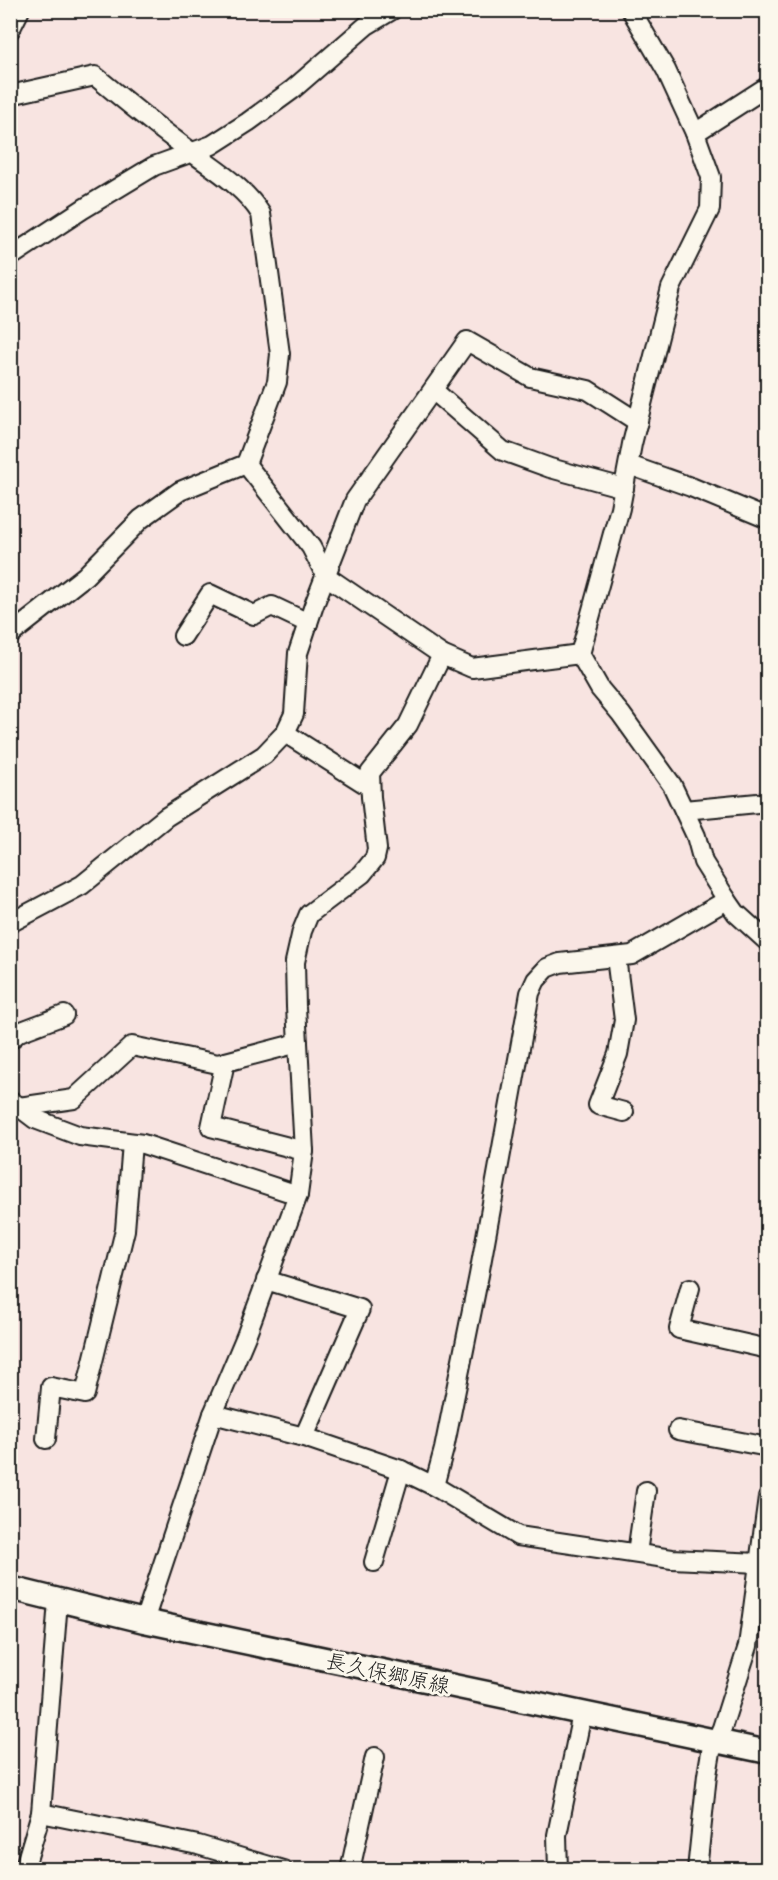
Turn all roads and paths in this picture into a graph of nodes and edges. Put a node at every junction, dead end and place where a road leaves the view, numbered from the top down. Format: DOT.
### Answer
graph roads {
  1 [pos="20,10"];
  2 [pos="392,10"];
  3 [pos="631,10"];
  4 [pos="10,30"];
  5 [pos="768,86"];
  6 [pos="10,95"];
  7 [pos="695,132"];
  8 [pos="192,153"];
  9 [pos="10,257"];
  10 [pos="433,390"];
  11 [pos="638,422"];
  12 [pos="246,464"];
  13 [pos="629,465"];
  14 [pos="624,488"];
  15 [pos="768,519"];
  16 [pos="326,576"];
  17 [pos="308,623"];
  18 [pos="10,634"];
  19 [pos="183,636"];
  20 [pos="580,654"];
  21 [pos="442,655"];
  22 [pos="285,733"];
  23 [pos="370,787"];
  24 [pos="768,802"];
  25 [pos="684,810"];
  26 [pos="727,900"];
  27 [pos="10,922"];
  28 [pos="768,942"];
  29 [pos="616,957"];
  30 [pos="64,1015"];
  31 [pos="10,1040"];
  32 [pos="298,1043"];
  33 [pos="225,1062"];
  34 [pos="15,1103"];
  35 [pos="624,1113"];
  36 [pos="132,1143"];
  37 [pos="304,1151"];
  38 [pos="298,1195"];
  39 [pos="266,1280"];
  40 [pos="690,1288"];
  41 [pos="768,1350"];
  42 [pos="213,1414"];
  43 [pos="678,1430"];
  44 [pos="304,1437"];
  45 [pos="46,1439"];
  46 [pos="768,1447"];
  47 [pos="400,1470"];
  48 [pos="434,1486"];
  49 [pos="646,1491"];
  50 [pos="768,1497"];
  51 [pos="765,1532"];
  52 [pos="636,1553"];
  53 [pos="374,1562"];
  54 [pos="759,1563"];
  55 [pos="10,1588"];
  56 [pos="58,1601"];
  57 [pos="144,1621"];
  58 [pos="582,1714"];
  59 [pos="715,1743"];
  60 [pos="768,1752"];
  61 [pos="375,1757"];
  62 [pos="41,1813"];
  63 [pos="24,1869"];
  64 [pos="283,1869"];
  65 [pos="350,1869"];
  66 [pos="558,1869"];
  67 [pos="697,1869"];
  1 -- 4 [label="street"];
  2 -- 8 [label="street"];
  3 -- 7 [label="street"];
  5 -- 7 [label="street"];
  6 -- 8 [label="street"];
  7 -- 11 [label="street"];
  8 -- 9 [label="street"];
  8 -- 12 [label="street"];
  10 -- 11 [label="street"];
  10 -- 14 [label="street"];
  10 -- 16 [label="street"];
  11 -- 13 [label="street"];
  12 -- 16 [label="street"];
  12 -- 18 [label="street"];
  13 -- 14 [label="street"];
  13 -- 15 [label="street"];
  14 -- 20 [label="street"];
  16 -- 17 [label="street"];
  16 -- 21 [label="street"];
  17 -- 19 [label="street"];
  17 -- 22 [label="street"];
  20 -- 21 [label="street"];
  20 -- 25 [label="street"];
  21 -- 23 [label="street"];
  22 -- 23 [label="street"];
  22 -- 27 [label="street"];
  23 -- 32 [label="street"];
  24 -- 25 [label="street"];
  25 -- 26 [label="street"];
  26 -- 28 [label="street"];
  26 -- 29 [label="street"];
  29 -- 35 [label="street"];
  29 -- 48 [label="street"];
  30 -- 31 [label="street"];
  32 -- 33 [label="street"];
  32 -- 37 [label="street"];
  33 -- 34 [label="street"];
  33 -- 37 [label="street"];
  34 -- 36 [label="street"];
  36 -- 38 [label="street"];
  36 -- 45 [label="street"];
  37 -- 38 [label="street"];
  38 -- 39 [label="street"];
  39 -- 42 [label="street"];
  39 -- 44 [label="street"];
  40 -- 41 [label="street"];
  42 -- 44 [label="street"];
  42 -- 57 [label="street"];
  43 -- 46 [label="street"];
  44 -- 47 [label="street"];
  47 -- 48 [label="street"];
  47 -- 53 [label="street"];
  48 -- 52 [label="street"];
  49 -- 52 [label="street"];
  50 -- 51 [label="street"];
  51 -- 54 [label="street"];
  52 -- 54 [label="street"];
  54 -- 59 [label="street"];
  55 -- 56 [label="main road, 長久保郷原線"];
  56 -- 57 [label="main road, 長久保郷原線"];
  56 -- 62 [label="street"];
  57 -- 58 [label="main road, 長久保郷原線"];
  58 -- 59 [label="main road, 長久保郷原線"];
  58 -- 66 [label="street"];
  59 -- 60 [label="main road, 長久保郷原線"];
  59 -- 67 [label="street"];
  61 -- 65 [label="street"];
  62 -- 63 [label="street"];
  62 -- 64 [label="street"];
}
